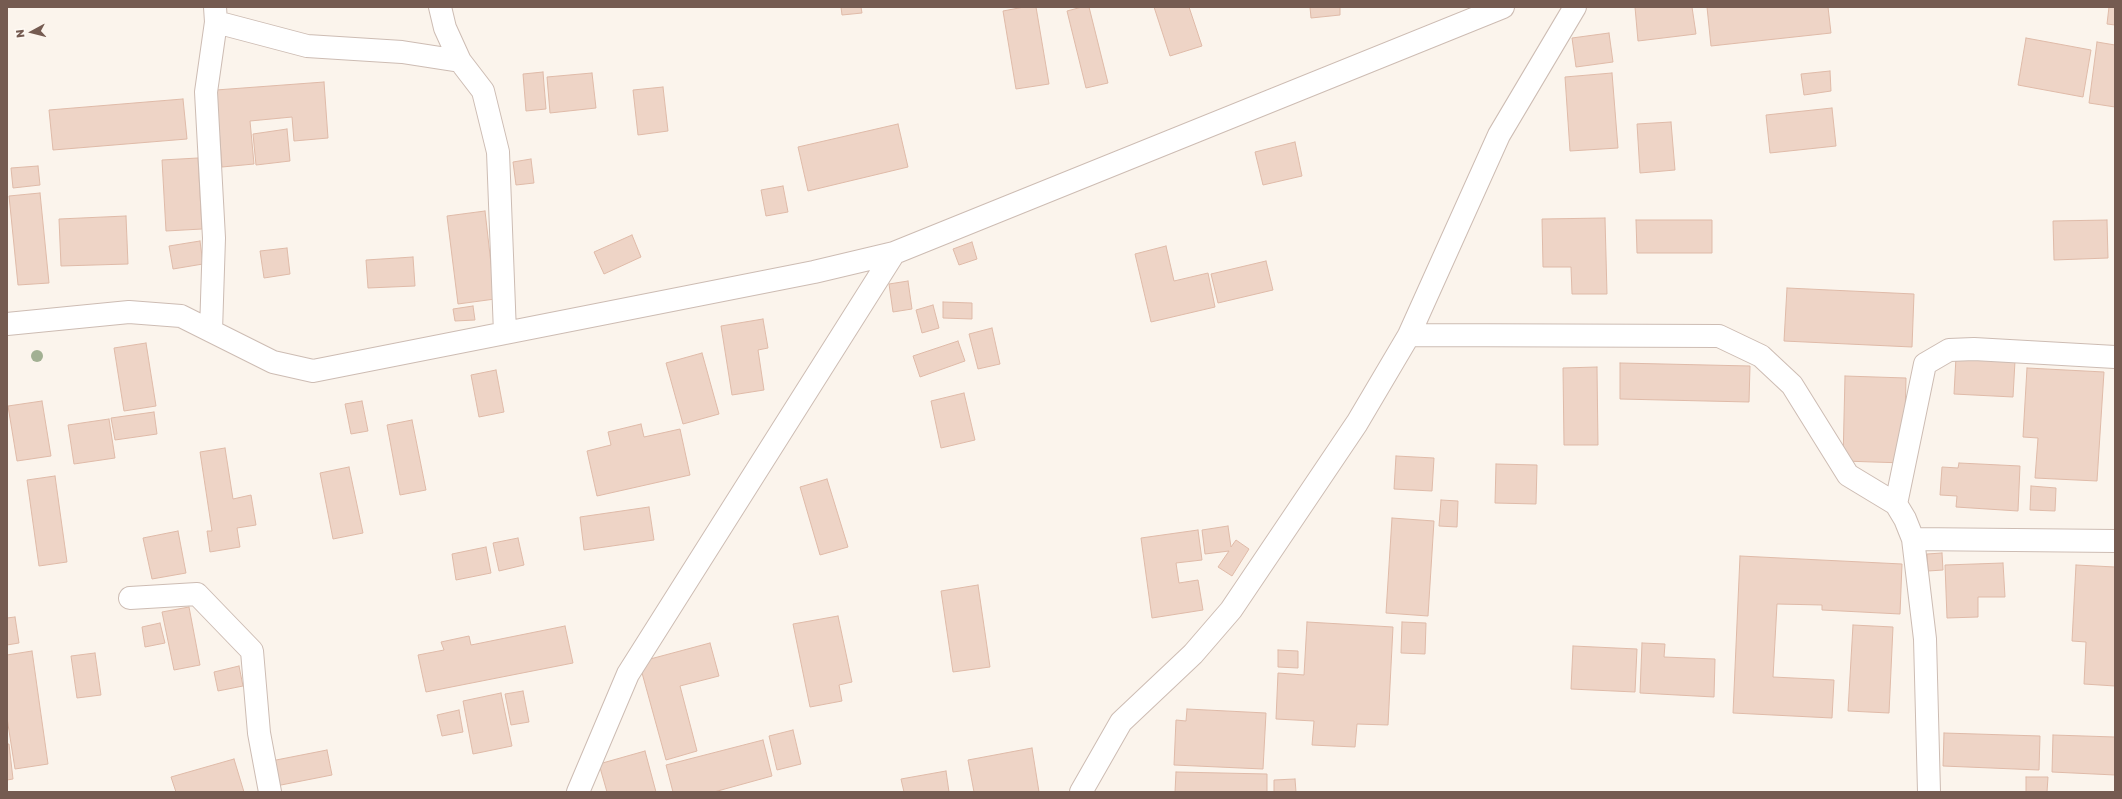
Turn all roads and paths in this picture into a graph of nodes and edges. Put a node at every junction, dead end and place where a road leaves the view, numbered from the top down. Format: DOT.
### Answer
graph roads {
  1 [pos="440,7"];
  2 [pos="1503,7"];
  3 [pos="1574,7"];
  4 [pos="215,14"];
  5 [pos="460,61"];
  6 [pos="894,253"];
  7 [pos="7,324"];
  8 [pos="211,331"];
  9 [pos="505,333"];
  10 [pos="1409,335"];
  11 [pos="2115,357"];
  12 [pos="1896,504"];
  13 [pos="1913,539"];
  14 [pos="2115,541"];
  15 [pos="130,598"];
  16 [pos="270,792"];
  17 [pos="578,792"];
  18 [pos="1081,792"];
  19 [pos="1928,792"];
  1 -- 5 [label="street"];
  2 -- 6 [label="street"];
  3 -- 10 [label="street"];
  4 -- 5 [label="street"];
  4 -- 8 [label="street"];
  5 -- 9 [label="street"];
  6 -- 9 [label="street"];
  6 -- 17 [label="street"];
  7 -- 8 [label="street"];
  8 -- 9 [label="street"];
  10 -- 12 [label="street"];
  10 -- 18 [label="street"];
  11 -- 12 [label="street"];
  12 -- 13 [label="street"];
  13 -- 14 [label="street"];
  13 -- 19 [label="street"];
  15 -- 16 [label="street"];
}
